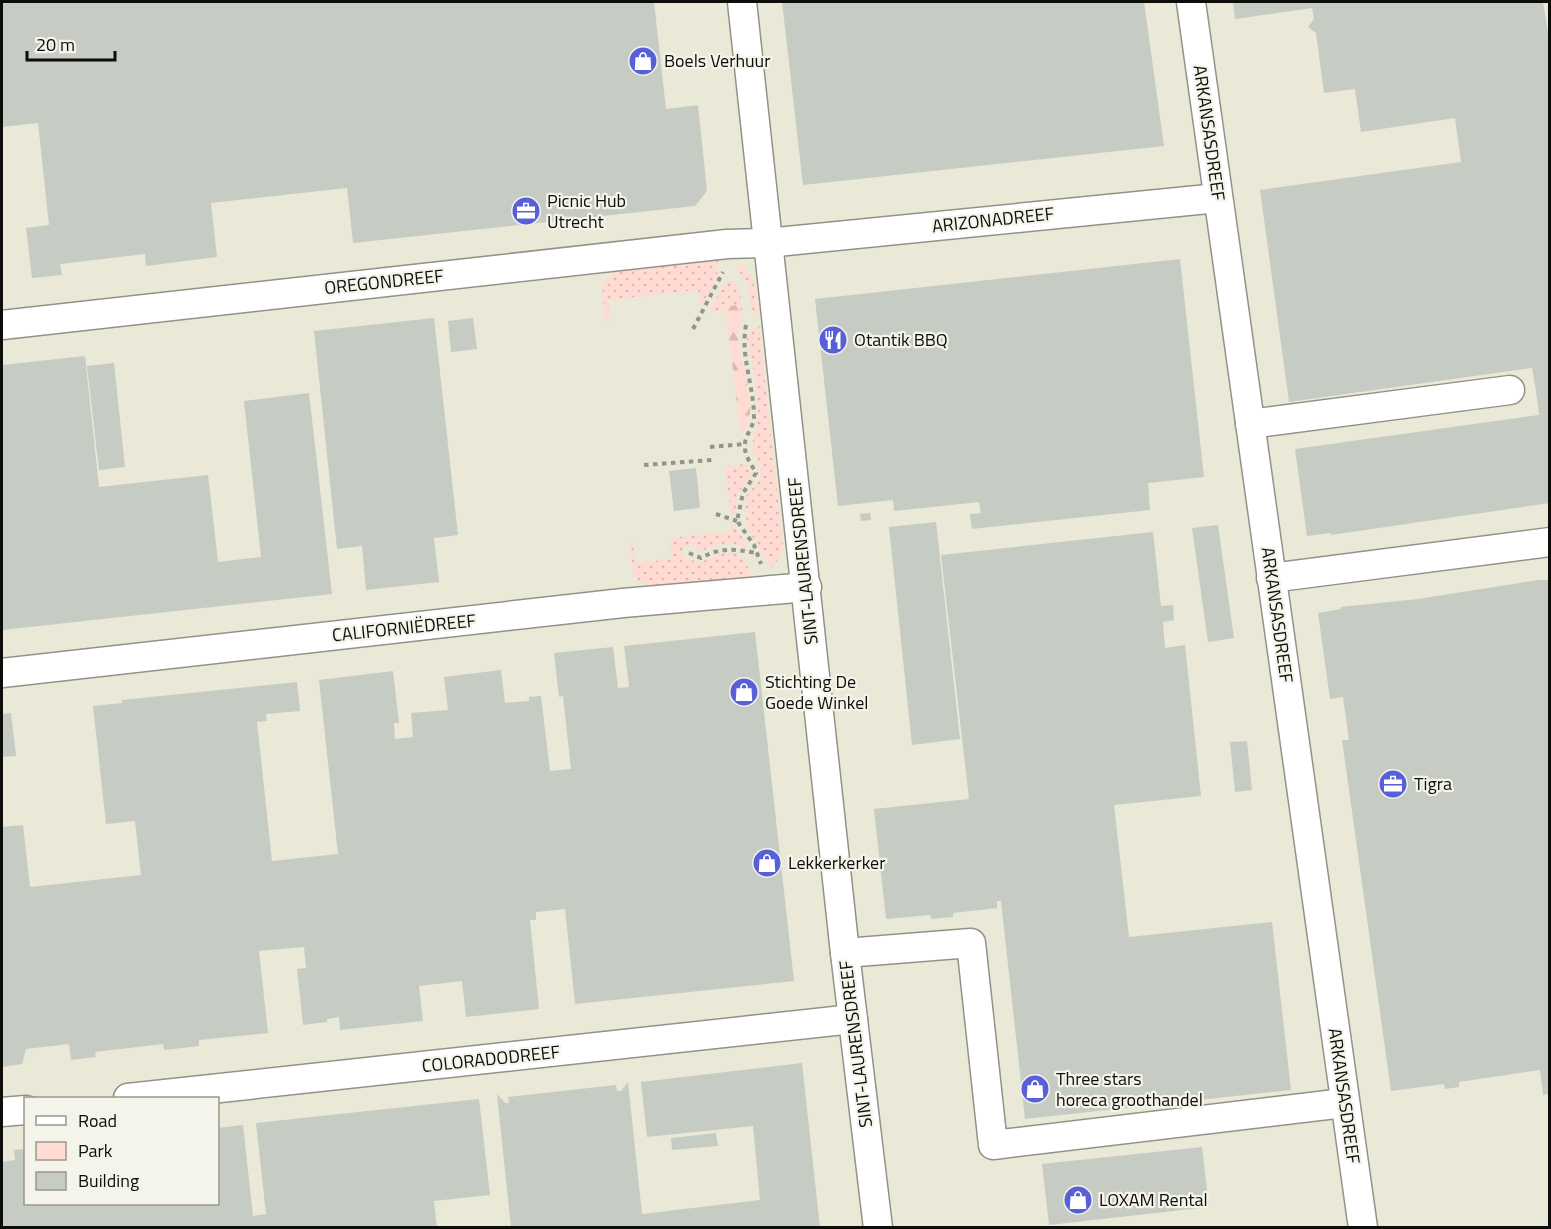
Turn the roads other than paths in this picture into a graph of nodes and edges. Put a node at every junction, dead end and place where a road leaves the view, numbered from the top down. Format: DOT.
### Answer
graph roads {
  1 [pos="742,2"];
  2 [pos="1191,2"];
  3 [pos="1218,198"];
  4 [pos="767,243"];
  5 [pos="2,325"];
  6 [pos="1510,390"];
  7 [pos="1250,424"];
  8 [pos="1550,542"];
  9 [pos="1272,578"];
  10 [pos="807,587"];
  11 [pos="2,673"];
  12 [pos="845,953"];
  13 [pos="854,1019"];
  14 [pos="137,1097"];
  15 [pos="1344,1103"];
  16 [pos="24,1110"];
  17 [pos="2,1112"];
  18 [pos="878,1227"];
  19 [pos="1363,1227"];
  1 -- 4 [label="street, SINT-LAURENSDREEF"];
  2 -- 3 [label="street, ARKANSASDREEF"];
  3 -- 4 [label="street, ARIZONADREEF"];
  3 -- 7 [label="street, ARKANSASDREEF"];
  4 -- 5 [label="street, OREGONDREEF"];
  4 -- 10 [label="street, SINT-LAURENSDREEF"];
  6 -- 7 [label="street"];
  7 -- 9 [label="street, ARKANSASDREEF"];
  8 -- 9 [label="street"];
  9 -- 15 [label="street, ARKANSASDREEF"];
  10 -- 11 [label="street, CALIFORNIËDREEF"];
  10 -- 12 [label="street, SINT-LAURENSDREEF"];
  12 -- 13 [label="street, SINT-LAURENSDREEF"];
  12 -- 15 [label="street"];
  13 -- 14 [label="street, COLORADODREEF"];
  13 -- 18 [label="street, SINT-LAURENSDREEF"];
  15 -- 19 [label="street, ARKANSASDREEF"];
  16 -- 17 [label="street"];
}
